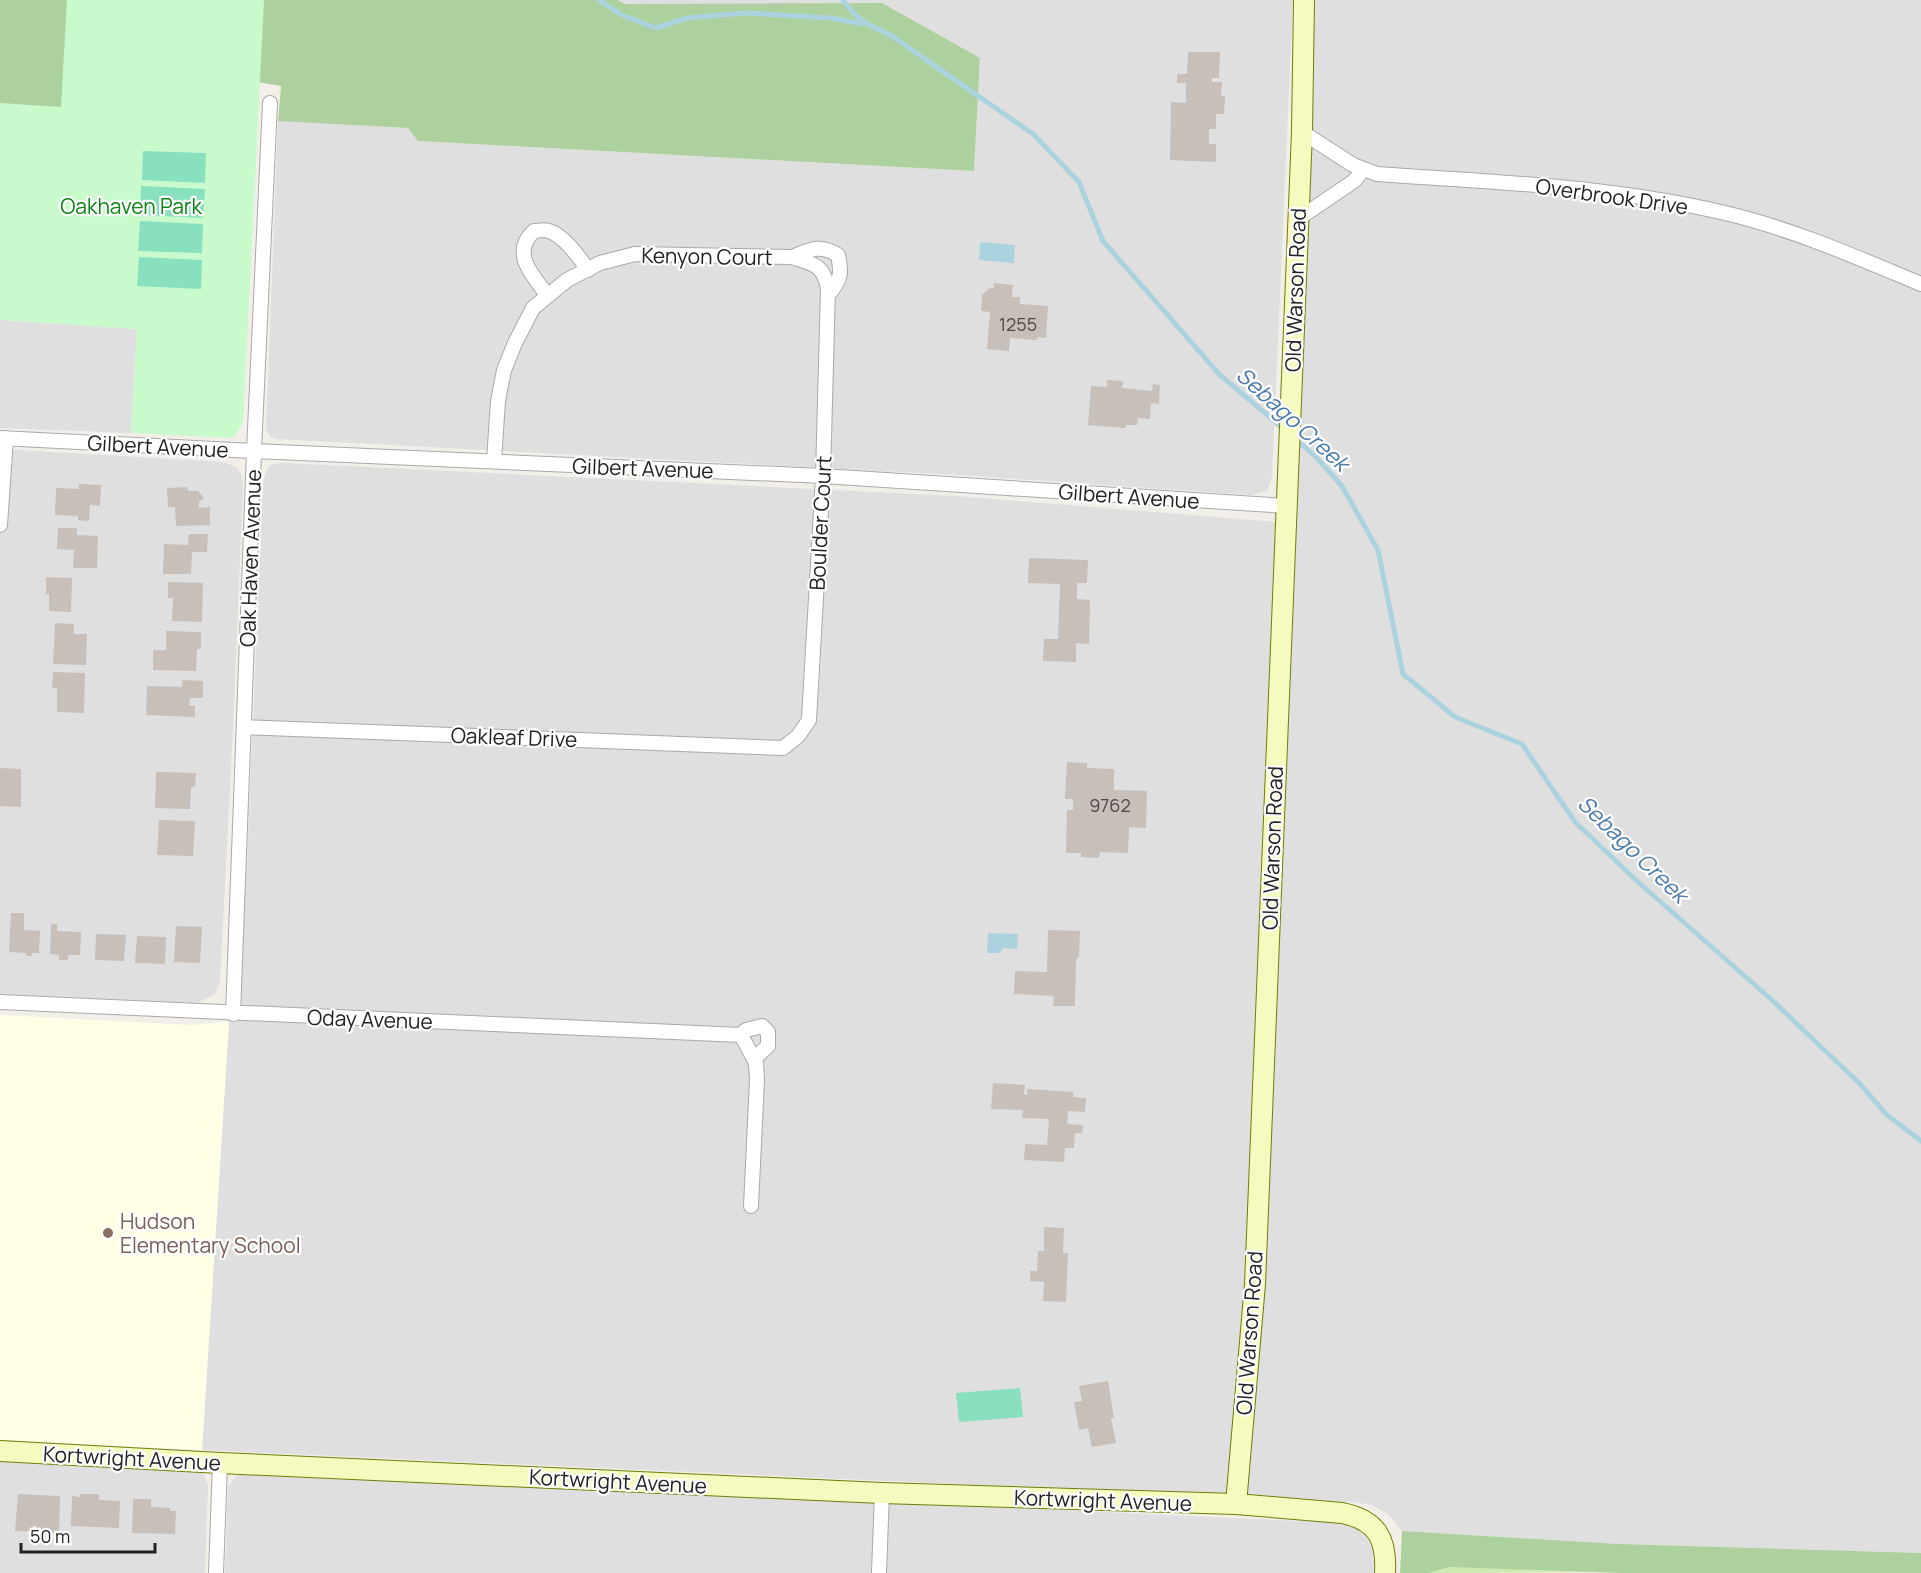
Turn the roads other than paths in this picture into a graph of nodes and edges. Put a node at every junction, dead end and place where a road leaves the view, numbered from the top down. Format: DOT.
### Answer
graph roads {
  1 [pos="1304,0"];
  2 [pos="270,103"];
  3 [pos="1302,132"];
  4 [pos="1364,169"];
  5 [pos="1298,219"];
  6 [pos="792,257"];
  7 [pos="588,270"];
  8 [pos="1921,284"];
  9 [pos="828,291"];
  10 [pos="548,296"];
  11 [pos="3,438"];
  12 [pos="254,451"];
  13 [pos="494,461"];
  14 [pos="823,476"];
  15 [pos="1286,506"];
  16 [pos="0,525"];
  17 [pos="244,727"];
  18 [pos="783,748"];
  19 [pos="0,1002"];
  20 [pos="233,1014"];
  21 [pos="741,1035"];
  22 [pos="754,1059"];
  23 [pos="751,1206"];
  24 [pos="0,1451"];
  25 [pos="220,1463"];
  26 [pos="882,1493"];
  27 [pos="1236,1503"];
  28 [pos="216,1573"];
  29 [pos="879,1573"];
  30 [pos="1385,1573"];
  1 -- 3 [label="street, Old Warson Road"];
  2 -- 12 [label="street, Oak Haven Avenue"];
  3 -- 4 [label="street, Overbrook Drive"];
  3 -- 5 [label="street, Old Warson Road"];
  4 -- 5 [label="street"];
  4 -- 8 [label="street, Overbrook Drive"];
  5 -- 15 [label="street, Old Warson Road"];
  6 -- 7 [label="street, Kenyon Court"];
  6 -- 9 [label="street, Kenyon Court"];
  6 -- 9 [label="street, Kenyon Court"];
  7 -- 10 [label="street, Kenyon Court"];
  7 -- 10 [label="street"];
  9 -- 14 [label="street, Boulder Court"];
  10 -- 13 [label="street, Kenyon Court"];
  11 -- 12 [label="street, Gilbert Avenue"];
  11 -- 16 [label="street"];
  12 -- 13 [label="street, Gilbert Avenue"];
  12 -- 17 [label="street, Oak Haven Avenue"];
  13 -- 14 [label="street, Gilbert Avenue"];
  14 -- 15 [label="street, Gilbert Avenue"];
  14 -- 18 [label="street, Boulder Court"];
  15 -- 27 [label="street, Old Warson Road"];
  17 -- 18 [label="street, Oakleaf Drive"];
  17 -- 20 [label="street, Oak Haven Avenue"];
  19 -- 20 [label="street, Oday Avenue"];
  20 -- 21 [label="street, Oday Avenue"];
  21 -- 22 [label="street"];
  21 -- 22 [label="street, Oday Avenue"];
  22 -- 23 [label="street"];
  24 -- 25 [label="street, Kortwright Avenue"];
  25 -- 26 [label="street, Kortwright Avenue"];
  25 -- 28 [label="street"];
  26 -- 27 [label="street, Kortwright Avenue"];
  26 -- 29 [label="street"];
  27 -- 30 [label="street"];
}
